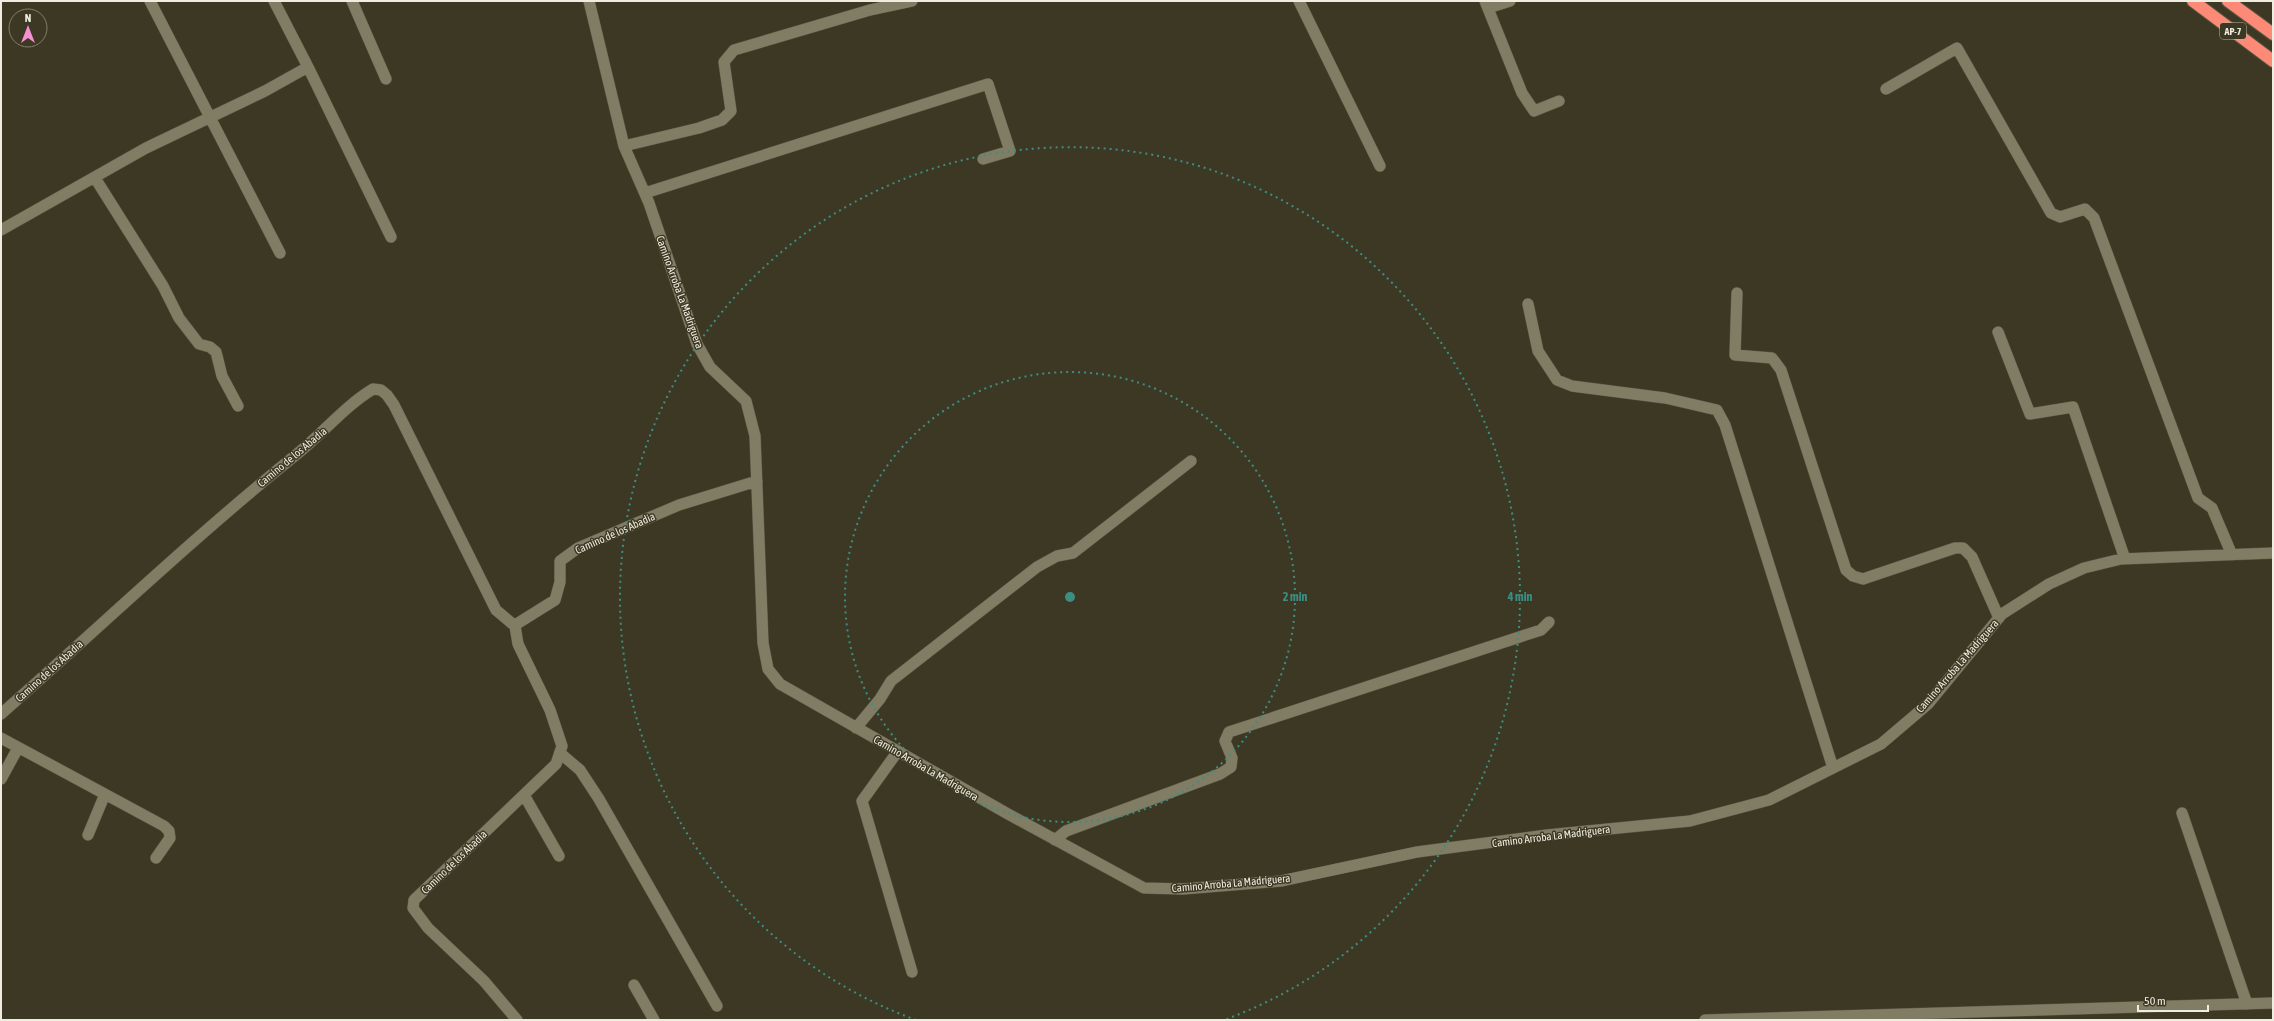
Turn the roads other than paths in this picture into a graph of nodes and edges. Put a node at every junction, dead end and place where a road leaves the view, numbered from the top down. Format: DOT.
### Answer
graph roads {
  1 [pos="150,1"];
  2 [pos="274,1"];
  3 [pos="352,1"];
  4 [pos="589,1"];
  5 [pos="912,1"];
  6 [pos="1299,1"];
  7 [pos="1510,1"];
  8 [pos="2193,1"];
  9 [pos="2228,1"];
  10 [pos="1486,5"];
  11 [pos="2273,34"];
  12 [pos="2273,61"];
  13 [pos="308,67"];
  14 [pos="386,79"];
  15 [pos="1886,89"];
  16 [pos="1559,101"];
  17 [pos="209,118"];
  18 [pos="624,146"];
  19 [pos="983,159"];
  20 [pos="1380,166"];
  21 [pos="95,178"];
  22 [pos="645,193"];
  23 [pos="1,230"];
  24 [pos="390,237"];
  25 [pos="280,253"];
  26 [pos="1737,293"];
  27 [pos="1528,304"];
  28 [pos="1998,332"];
  29 [pos="238,406"];
  30 [pos="1191,461"];
  31 [pos="757,481"];
  32 [pos="2273,553"];
  33 [pos="2232,555"];
  34 [pos="2125,559"];
  35 [pos="1999,618"];
  36 [pos="1549,622"];
  37 [pos="515,626"];
  38 [pos="1,714"];
  39 [pos="856,728"];
  40 [pos="1,738"];
  41 [pos="18,748"];
  42 [pos="898,751"];
  43 [pos="560,753"];
  44 [pos="1833,768"];
  45 [pos="1,779"];
  46 [pos="105,794"];
  47 [pos="524,795"];
  48 [pos="2182,813"];
  49 [pos="88,835"];
  50 [pos="1055,840"];
  51 [pos="559,856"];
  52 [pos="156,858"];
  53 [pos="912,972"];
  54 [pos="634,985"];
  55 [pos="2273,1003"];
  56 [pos="2247,1004"];
  57 [pos="717,1006"];
  58 [pos="517,1020"];
  59 [pos="654,1020"];
  60 [pos="1705,1020"];
  1 -- 17 [label="street"];
  2 -- 13 [label="street"];
  3 -- 14 [label="street"];
  4 -- 18 [label="street, Camino Arroba La Madriguera"];
  5 -- 18 [label="street"];
  6 -- 20 [label="street"];
  7 -- 10 [label="street"];
  8 -- 12 [label="highway, AP-7"];
  9 -- 11 [label="highway, AP-7"];
  10 -- 16 [label="street"];
  13 -- 17 [label="street"];
  13 -- 24 [label="street"];
  15 -- 33 [label="street"];
  17 -- 21 [label="street"];
  17 -- 25 [label="street"];
  18 -- 22 [label="street, Camino Arroba La Madriguera"];
  19 -- 22 [label="street"];
  21 -- 23 [label="street"];
  21 -- 29 [label="street"];
  22 -- 31 [label="street, Camino Arroba La Madriguera"];
  26 -- 35 [label="street"];
  27 -- 44 [label="street"];
  28 -- 34 [label="street"];
  30 -- 39 [label="street"];
  31 -- 37 [label="street, Camino de los Abadia"];
  31 -- 39 [label="street, Camino Arroba La Madriguera"];
  32 -- 33 [label="street, Camino Arroba La Madriguera"];
  33 -- 34 [label="street, Camino Arroba La Madriguera"];
  34 -- 35 [label="street, Camino Arroba La Madriguera"];
  35 -- 44 [label="street, Camino Arroba La Madriguera"];
  36 -- 50 [label="street"];
  37 -- 38 [label="street, Camino de los Abadia"];
  37 -- 43 [label="street"];
  39 -- 42 [label="street, Camino Arroba La Madriguera"];
  40 -- 41 [label="street"];
  41 -- 45 [label="street"];
  41 -- 46 [label="street"];
  42 -- 50 [label="street, Camino Arroba La Madriguera"];
  42 -- 53 [label="street"];
  43 -- 47 [label="street, Camino de los Abadia"];
  43 -- 57 [label="street"];
  44 -- 50 [label="street, Camino Arroba La Madriguera"];
  46 -- 49 [label="street"];
  46 -- 52 [label="street"];
  47 -- 51 [label="street"];
  47 -- 58 [label="street, Camino de los Abadia"];
  48 -- 56 [label="street"];
  54 -- 59 [label="street"];
  55 -- 56 [label="street"];
  56 -- 60 [label="street"];
}
